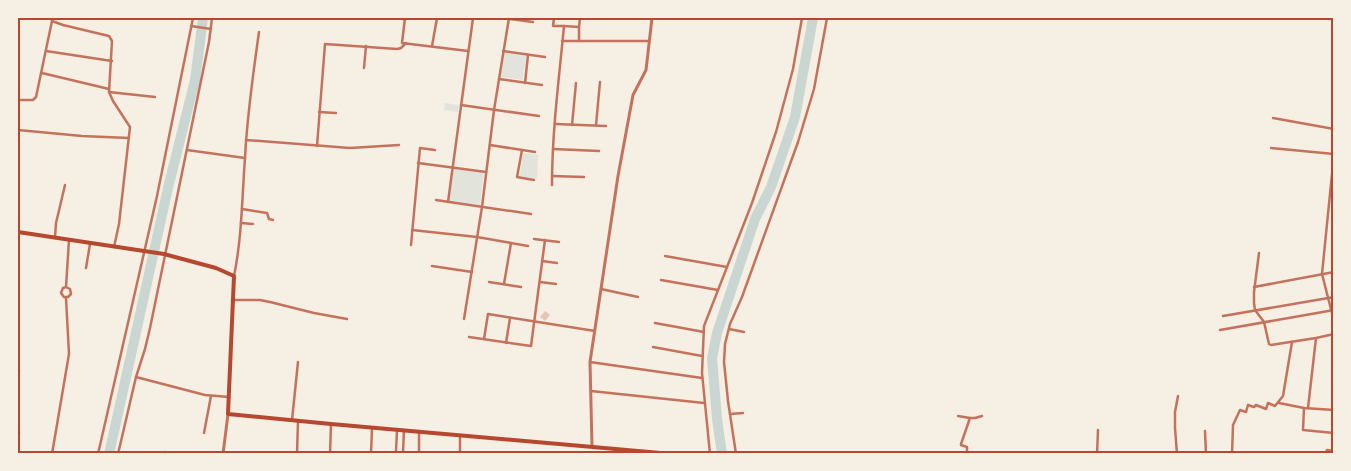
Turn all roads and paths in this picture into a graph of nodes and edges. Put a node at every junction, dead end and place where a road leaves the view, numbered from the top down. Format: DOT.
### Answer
graph roads {
  1 [pos="193,18"];
  2 [pos="212,18"];
  3 [pos="390,18"];
  4 [pos="404,18"];
  5 [pos="437,18"];
  6 [pos="473,18"];
  7 [pos="503,18"];
  8 [pos="509,18"];
  9 [pos="554,18"];
  10 [pos="580,18"];
  11 [pos="636,18"];
  12 [pos="652,18"];
  13 [pos="802,18"];
  14 [pos="827,18"];
  15 [pos="52,19"];
  16 [pos="533,22"];
  17 [pos="192,26"];
  18 [pos="564,26"];
  19 [pos="579,27"];
  20 [pos="211,29"];
  21 [pos="259,32"];
  22 [pos="562,41"];
  23 [pos="579,41"];
  24 [pos="649,41"];
  25 [pos="406,43"];
  26 [pos="366,46"];
  27 [pos="432,46"];
  28 [pos="46,51"];
  29 [pos="468,51"];
  30 [pos="503,51"];
  31 [pos="528,55"];
  32 [pos="545,58"];
  33 [pos="112,62"];
  34 [pos="364,68"];
  35 [pos="42,73"];
  36 [pos="499,79"];
  37 [pos="600,82"];
  38 [pos="525,83"];
  39 [pos="576,83"];
  40 [pos="542,85"];
  41 [pos="109,91"];
  42 [pos="154,97"];
  43 [pos="18,100"];
  44 [pos="460,105"];
  45 [pos="494,110"];
  46 [pos="319,112"];
  47 [pos="336,113"];
  48 [pos="539,116"];
  49 [pos="1273,118"];
  50 [pos="556,124"];
  51 [pos="572,125"];
  52 [pos="596,126"];
  53 [pos="606,126"];
  54 [pos="1334,129"];
  55 [pos="18,130"];
  56 [pos="129,138"];
  57 [pos="246,140"];
  58 [pos="399,145"];
  59 [pos="490,145"];
  60 [pos="317,146"];
  61 [pos="1271,148"];
  62 [pos="553,149"];
  63 [pos="187,150"];
  64 [pos="434,150"];
  65 [pos="522,150"];
  66 [pos="599,151"];
  67 [pos="535,152"];
  68 [pos="1333,154"];
  69 [pos="245,158"];
  70 [pos="418,163"];
  71 [pos="453,167"];
  72 [pos="486,172"];
  73 [pos="552,176"];
  74 [pos="584,177"];
  75 [pos="534,180"];
  76 [pos="65,185"];
  77 [pos="552,185"];
  78 [pos="1332,187"];
  79 [pos="436,200"];
  80 [pos="448,202"];
  81 [pos="482,207"];
  82 [pos="242,208"];
  83 [pos="531,214"];
  84 [pos="1327,218"];
  85 [pos="1334,219"];
  86 [pos="273,220"];
  87 [pos="240,223"];
  88 [pos="252,224"];
  89 [pos="412,230"];
  90 [pos="18,232"];
  91 [pos="477,237"];
  92 [pos="55,238"];
  93 [pos="534,239"];
  94 [pos="69,240"];
  95 [pos="545,240"];
  96 [pos="560,242"];
  97 [pos="510,243"];
  98 [pos="90,244"];
  99 [pos="411,245"];
  100 [pos="528,246"];
  101 [pos="114,247"];
  102 [pos="147,252"];
  103 [pos="1259,253"];
  104 [pos="162,254"];
  105 [pos="665,256"];
  106 [pos="542,260"];
  107 [pos="558,263"];
  108 [pos="432,266"];
  109 [pos="727,267"];
  110 [pos="86,268"];
  111 [pos="472,272"];
  112 [pos="1334,272"];
  113 [pos="1322,274"];
  114 [pos="234,276"];
  115 [pos="661,280"];
  116 [pos="489,282"];
  117 [pos="540,282"];
  118 [pos="504,284"];
  119 [pos="556,284"];
  120 [pos="522,286"];
  121 [pos="1254,287"];
  122 [pos="66,288"];
  123 [pos="601,289"];
  124 [pos="718,290"];
  125 [pos="638,297"];
  126 [pos="1334,297"];
  127 [pos="66,298"];
  128 [pos="1328,298"];
  129 [pos="232,300"];
  130 [pos="1255,310"];
  131 [pos="1332,310"];
  132 [pos="1223,316"];
  133 [pos="347,318"];
  134 [pos="510,318"];
  135 [pos="464,319"];
  136 [pos="1334,321"];
  137 [pos="535,322"];
  138 [pos="1264,322"];
  139 [pos="655,323"];
  140 [pos="729,328"];
  141 [pos="1220,330"];
  142 [pos="595,331"];
  143 [pos="704,332"];
  144 [pos="744,332"];
  145 [pos="1334,334"];
  146 [pos="469,337"];
  147 [pos="1316,338"];
  148 [pos="484,339"];
  149 [pos="1292,342"];
  150 [pos="506,343"];
  151 [pos="653,347"];
  152 [pos="702,356"];
  153 [pos="298,362"];
  154 [pos="590,362"];
  155 [pos="136,377"];
  156 [pos="702,378"];
  157 [pos="591,391"];
  158 [pos="211,395"];
  159 [pos="1178,396"];
  160 [pos="229,397"];
  161 [pos="704,403"];
  162 [pos="1279,403"];
  163 [pos="1304,408"];
  164 [pos="1308,408"];
  165 [pos="1333,409"];
  166 [pos="743,413"];
  167 [pos="228,414"];
  168 [pos="730,414"];
  169 [pos="958,416"];
  170 [pos="982,416"];
  171 [pos="970,418"];
  172 [pos="292,420"];
  173 [pos="298,421"];
  174 [pos="331,424"];
  175 [pos="372,428"];
  176 [pos="397,430"];
  177 [pos="404,430"];
  178 [pos="1098,430"];
  179 [pos="1205,431"];
  180 [pos="19,432"];
  181 [pos="419,432"];
  182 [pos="1334,433"];
  183 [pos="204,434"];
  184 [pos="460,435"];
  185 [pos="18,438"];
  186 [pos="18,443"];
  187 [pos="591,446"];
  188 [pos="396,451"];
  189 [pos="1334,452"];
  190 [pos="404,453"];
  191 [pos="52,454"];
  192 [pos="98,454"];
  193 [pos="118,454"];
  194 [pos="223,454"];
  195 [pos="297,454"];
  196 [pos="330,454"];
  197 [pos="371,454"];
  198 [pos="419,454"];
  199 [pos="460,454"];
  200 [pos="672,454"];
  201 [pos="710,454"];
  202 [pos="736,454"];
  203 [pos="967,454"];
  204 [pos="1097,454"];
  205 [pos="1177,454"];
  206 [pos="1206,454"];
  207 [pos="1232,454"];
  208 [pos="1326,454"];
  1 -- 17 [label="street"];
  2 -- 20 [label="street"];
  3 -- 4 [label="street"];
  4 -- 25 [label="street"];
  5 -- 27 [label="street"];
  6 -- 29 [label="street"];
  7 -- 8 [label="street"];
  8 -- 16 [label="street"];
  8 -- 30 [label="street"];
  9 -- 18 [label="street"];
  10 -- 19 [label="street"];
  11 -- 12 [label="street"];
  12 -- 24 [label="street"];
  13 -- 109 [label="street"];
  14 -- 140 [label="street"];
  15 -- 33 [label="street"];
  15 -- 43 [label="street"];
  17 -- 20 [label="street"];
  17 -- 102 [label="street"];
  18 -- 19 [label="street"];
  18 -- 22 [label="street"];
  19 -- 23 [label="street"];
  20 -- 63 [label="street"];
  21 -- 57 [label="street"];
  22 -- 23 [label="street"];
  22 -- 50 [label="street"];
  23 -- 24 [label="street"];
  24 -- 123 [label="street"];
  25 -- 26 [label="street"];
  25 -- 27 [label="street"];
  26 -- 34 [label="street"];
  26 -- 46 [label="street"];
  27 -- 29 [label="street"];
  28 -- 33 [label="street"];
  29 -- 44 [label="street"];
  30 -- 31 [label="street"];
  30 -- 36 [label="street"];
  31 -- 32 [label="street"];
  31 -- 38 [label="street"];
  33 -- 41 [label="street"];
  35 -- 41 [label="street"];
  36 -- 38 [label="street"];
  36 -- 45 [label="street"];
  37 -- 52 [label="street"];
  38 -- 40 [label="street"];
  39 -- 51 [label="street"];
  41 -- 42 [label="street"];
  41 -- 56 [label="street"];
  44 -- 45 [label="street"];
  44 -- 71 [label="street"];
  45 -- 48 [label="street"];
  45 -- 59 [label="street"];
  46 -- 47 [label="street"];
  46 -- 60 [label="street"];
  49 -- 54 [label="street"];
  50 -- 51 [label="street"];
  50 -- 62 [label="street"];
  51 -- 52 [label="street"];
  52 -- 53 [label="street"];
  55 -- 56 [label="street"];
  56 -- 101 [label="street"];
  57 -- 60 [label="street"];
  57 -- 69 [label="street"];
  58 -- 60 [label="street"];
  59 -- 65 [label="street"];
  59 -- 72 [label="street"];
  61 -- 68 [label="street"];
  62 -- 66 [label="street"];
  62 -- 73 [label="street"];
  63 -- 69 [label="street"];
  63 -- 104 [label="street"];
  64 -- 70 [label="street"];
  65 -- 67 [label="street"];
  65 -- 75 [label="street"];
  68 -- 78 [label="street"];
  69 -- 82 [label="street"];
  70 -- 71 [label="street"];
  70 -- 89 [label="street"];
  71 -- 72 [label="street"];
  71 -- 80 [label="street"];
  72 -- 81 [label="street"];
  73 -- 74 [label="street"];
  73 -- 77 [label="street"];
  76 -- 92 [label="street"];
  78 -- 84 [label="street"];
  79 -- 80 [label="street"];
  80 -- 81 [label="street"];
  81 -- 83 [label="street"];
  81 -- 91 [label="street"];
  82 -- 86 [label="street"];
  82 -- 87 [label="street"];
  84 -- 85 [label="street"];
  84 -- 113 [label="street"];
  87 -- 88 [label="street"];
  87 -- 114 [label="street"];
  89 -- 91 [label="street"];
  89 -- 99 [label="street"];
  90 -- 92 [label="main road"];
  91 -- 97 [label="street"];
  91 -- 111 [label="street"];
  92 -- 94 [label="main road"];
  93 -- 95 [label="street"];
  94 -- 98 [label="main road"];
  94 -- 122 [label="street"];
  95 -- 96 [label="street"];
  95 -- 106 [label="street"];
  97 -- 100 [label="street"];
  97 -- 118 [label="street"];
  98 -- 101 [label="main road"];
  98 -- 110 [label="street"];
  101 -- 102 [label="main road"];
  102 -- 104 [label="main road"];
  102 -- 192 [label="street"];
  103 -- 121 [label="street"];
  104 -- 114 [label="main road"];
  104 -- 155 [label="street"];
  105 -- 109 [label="street"];
  106 -- 107 [label="street"];
  106 -- 117 [label="street"];
  108 -- 111 [label="street"];
  109 -- 124 [label="street"];
  111 -- 135 [label="street"];
  112 -- 113 [label="street"];
  113 -- 121 [label="street"];
  113 -- 128 [label="street"];
  114 -- 129 [label="main road"];
  115 -- 124 [label="street"];
  116 -- 118 [label="street"];
  117 -- 119 [label="street"];
  117 -- 137 [label="street"];
  118 -- 120 [label="street"];
  121 -- 130 [label="street"];
  122 -- 127 [label="street"];
  122 -- 127 [label="street"];
  123 -- 125 [label="street"];
  123 -- 142 [label="street"];
  124 -- 143 [label="street"];
  126 -- 128 [label="street"];
  127 -- 191 [label="street"];
  128 -- 130 [label="street"];
  128 -- 131 [label="street"];
  129 -- 133 [label="street"];
  129 -- 160 [label="main road"];
  130 -- 132 [label="street"];
  130 -- 138 [label="street"];
  131 -- 136 [label="street"];
  131 -- 138 [label="street"];
  134 -- 137 [label="street"];
  134 -- 148 [label="street"];
  134 -- 150 [label="street"];
  137 -- 142 [label="street"];
  137 -- 150 [label="street"];
  138 -- 141 [label="street"];
  138 -- 149 [label="street"];
  139 -- 143 [label="street"];
  140 -- 144 [label="street"];
  140 -- 168 [label="street"];
  142 -- 154 [label="street"];
  143 -- 152 [label="street"];
  145 -- 147 [label="street"];
  146 -- 148 [label="street"];
  147 -- 149 [label="street"];
  147 -- 164 [label="street"];
  148 -- 150 [label="street"];
  149 -- 162 [label="street"];
  151 -- 152 [label="street"];
  152 -- 156 [label="street"];
  153 -- 172 [label="street"];
  154 -- 156 [label="street"];
  154 -- 157 [label="street"];
  155 -- 158 [label="street"];
  155 -- 193 [label="street"];
  156 -- 161 [label="street"];
  157 -- 161 [label="street"];
  157 -- 187 [label="street"];
  158 -- 160 [label="street"];
  158 -- 183 [label="street"];
  159 -- 205 [label="street"];
  160 -- 167 [label="main road"];
  161 -- 201 [label="street"];
  162 -- 163 [label="street"];
  162 -- 207 [label="street"];
  163 -- 164 [label="street"];
  163 -- 182 [label="street"];
  164 -- 165 [label="street"];
  166 -- 168 [label="street"];
  167 -- 172 [label="main road"];
  167 -- 194 [label="street"];
  168 -- 202 [label="street"];
  169 -- 171 [label="street"];
  170 -- 171 [label="street"];
  171 -- 203 [label="street"];
  172 -- 173 [label="main road"];
  173 -- 174 [label="main road"];
  173 -- 195 [label="street"];
  174 -- 175 [label="main road"];
  174 -- 196 [label="street"];
  175 -- 176 [label="main road"];
  175 -- 197 [label="street"];
  176 -- 177 [label="main road"];
  176 -- 188 [label="street"];
  177 -- 181 [label="main road"];
  177 -- 190 [label="street"];
  178 -- 204 [label="street"];
  179 -- 206 [label="street"];
  180 -- 185 [label="street"];
  181 -- 184 [label="main road"];
  181 -- 198 [label="street"];
  184 -- 187 [label="main road"];
  184 -- 199 [label="street"];
  185 -- 186 [label="street"];
  187 -- 200 [label="main road"];
  189 -- 208 [label="street"];
}
